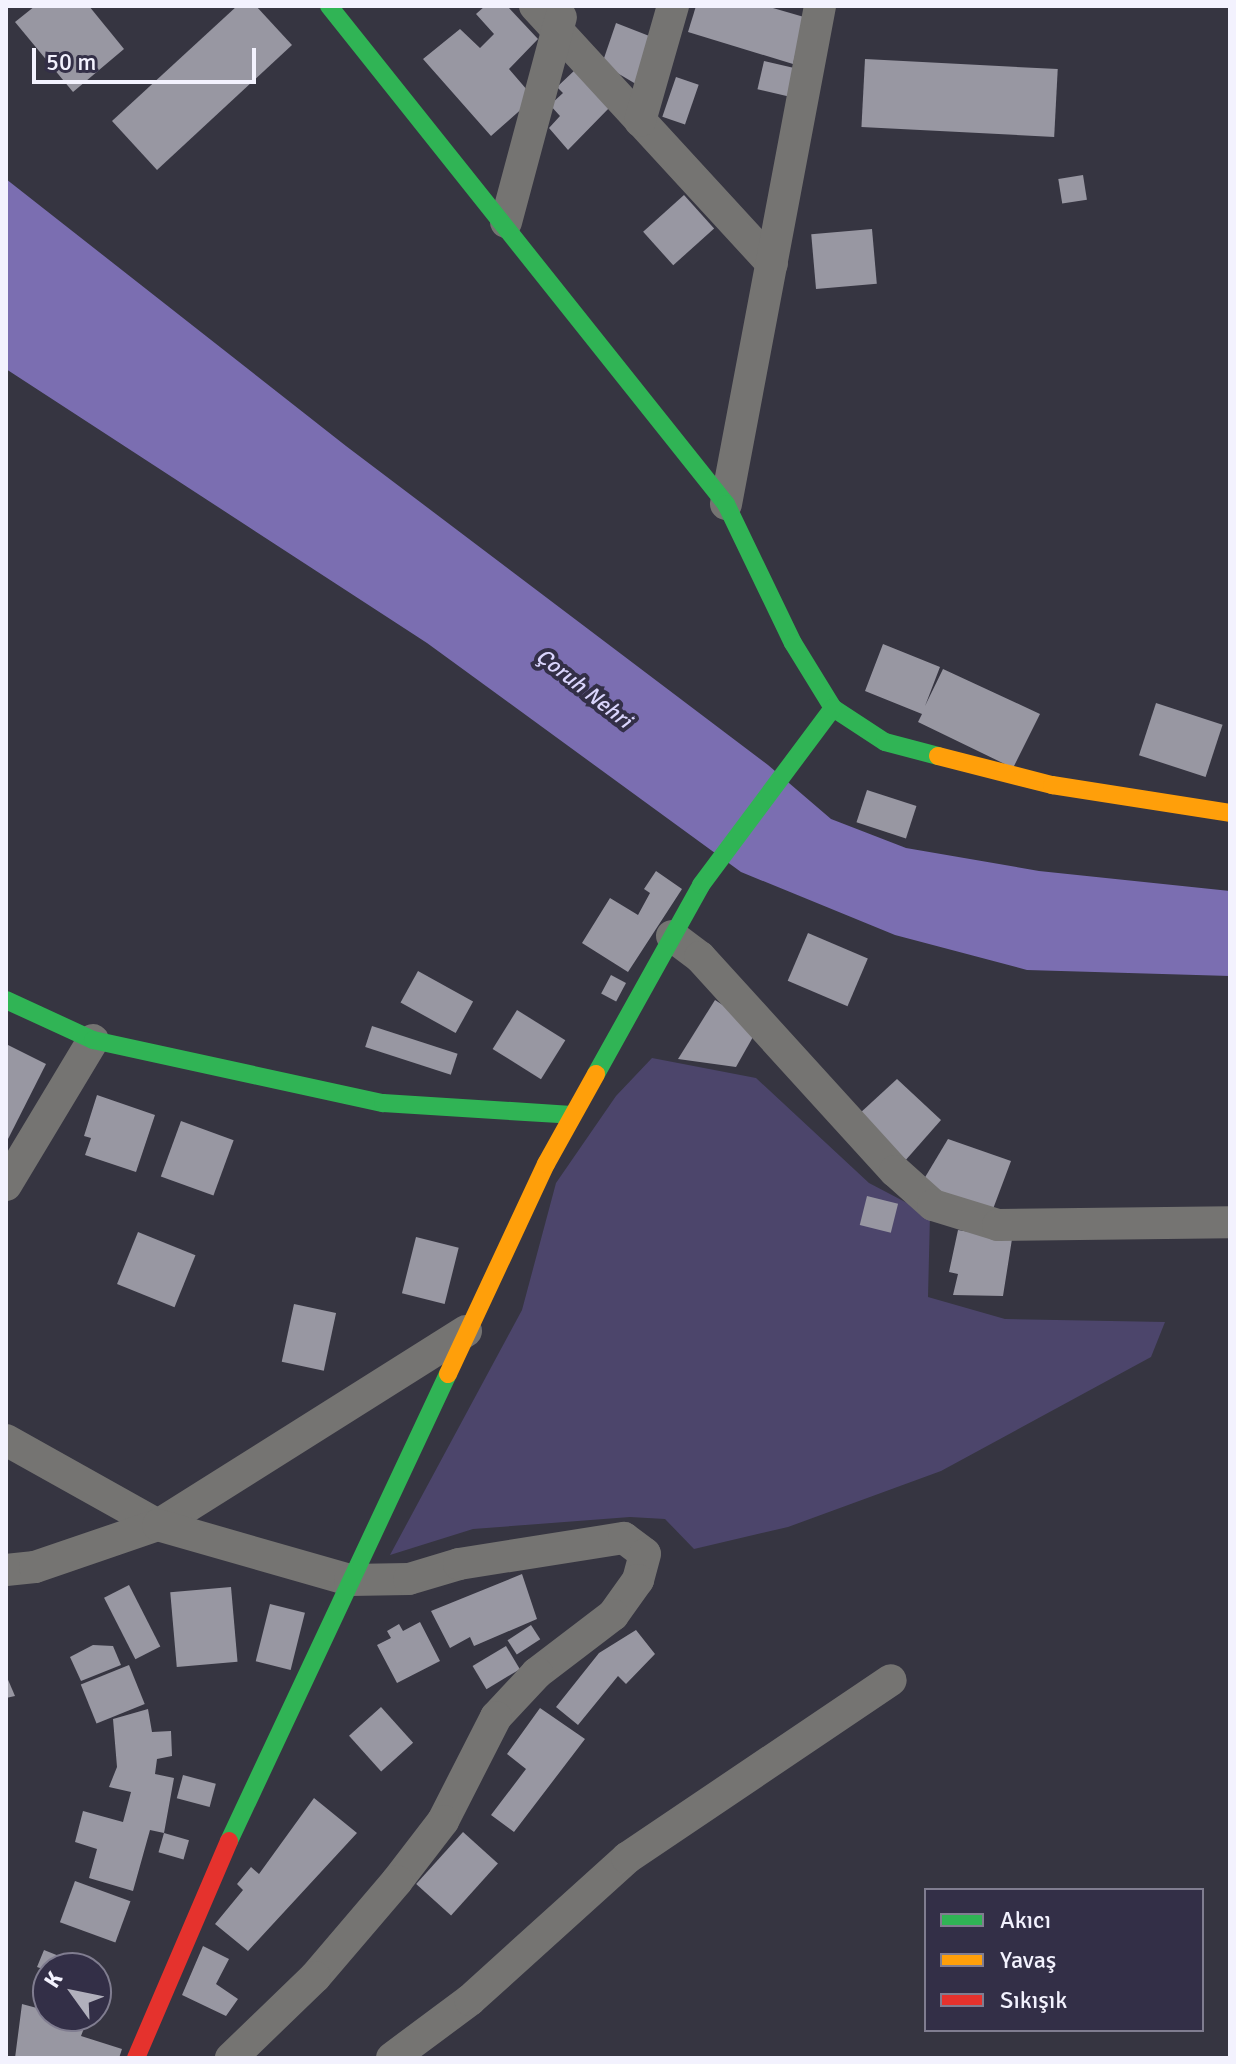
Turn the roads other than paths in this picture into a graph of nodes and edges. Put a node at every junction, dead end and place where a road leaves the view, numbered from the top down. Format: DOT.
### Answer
graph roads {
  1 [pos="329,6"];
  2 [pos="535,6"];
  3 [pos="673,6"];
  4 [pos="815,8"];
  5 [pos="561,19"];
  6 [pos="640,121"];
  7 [pos="506,222"];
  8 [pos="772,264"];
  9 [pos="726,504"];
  10 [pos="833,708"];
  11 [pos="1230,813"];
  12 [pos="672,936"];
  13 [pos="6,1000"];
  14 [pos="93,1040"];
  15 [pos="572,1115"];
  16 [pos="6,1185"];
  17 [pos="1230,1222"];
  18 [pos="466,1331"];
  19 [pos="6,1440"];
  20 [pos="158,1525"];
  21 [pos="6,1570"];
  22 [pos="350,1580"];
  23 [pos="891,1680"];
  24 [pos="136,2058"];
  25 [pos="231,2058"];
  26 [pos="392,2058"];
  1 -- 7 [label="main road"];
  2 -- 5 [label="street"];
  3 -- 6 [label="street"];
  4 -- 8 [label="street"];
  5 -- 6 [label="street"];
  5 -- 7 [label="street"];
  6 -- 8 [label="street"];
  7 -- 9 [label="main road"];
  8 -- 9 [label="street"];
  9 -- 10 [label="main road"];
  10 -- 11 [label="main road"];
  10 -- 12 [label="main road"];
  12 -- 15 [label="main road"];
  12 -- 17 [label="street"];
  13 -- 14 [label="main road"];
  14 -- 15 [label="main road"];
  14 -- 16 [label="street"];
  15 -- 18 [label="main road"];
  18 -- 20 [label="street"];
  18 -- 22 [label="main road"];
  19 -- 20 [label="street"];
  20 -- 21 [label="street"];
  20 -- 22 [label="street"];
  22 -- 24 [label="main road"];
  22 -- 25 [label="street"];
  23 -- 26 [label="street"];
}
